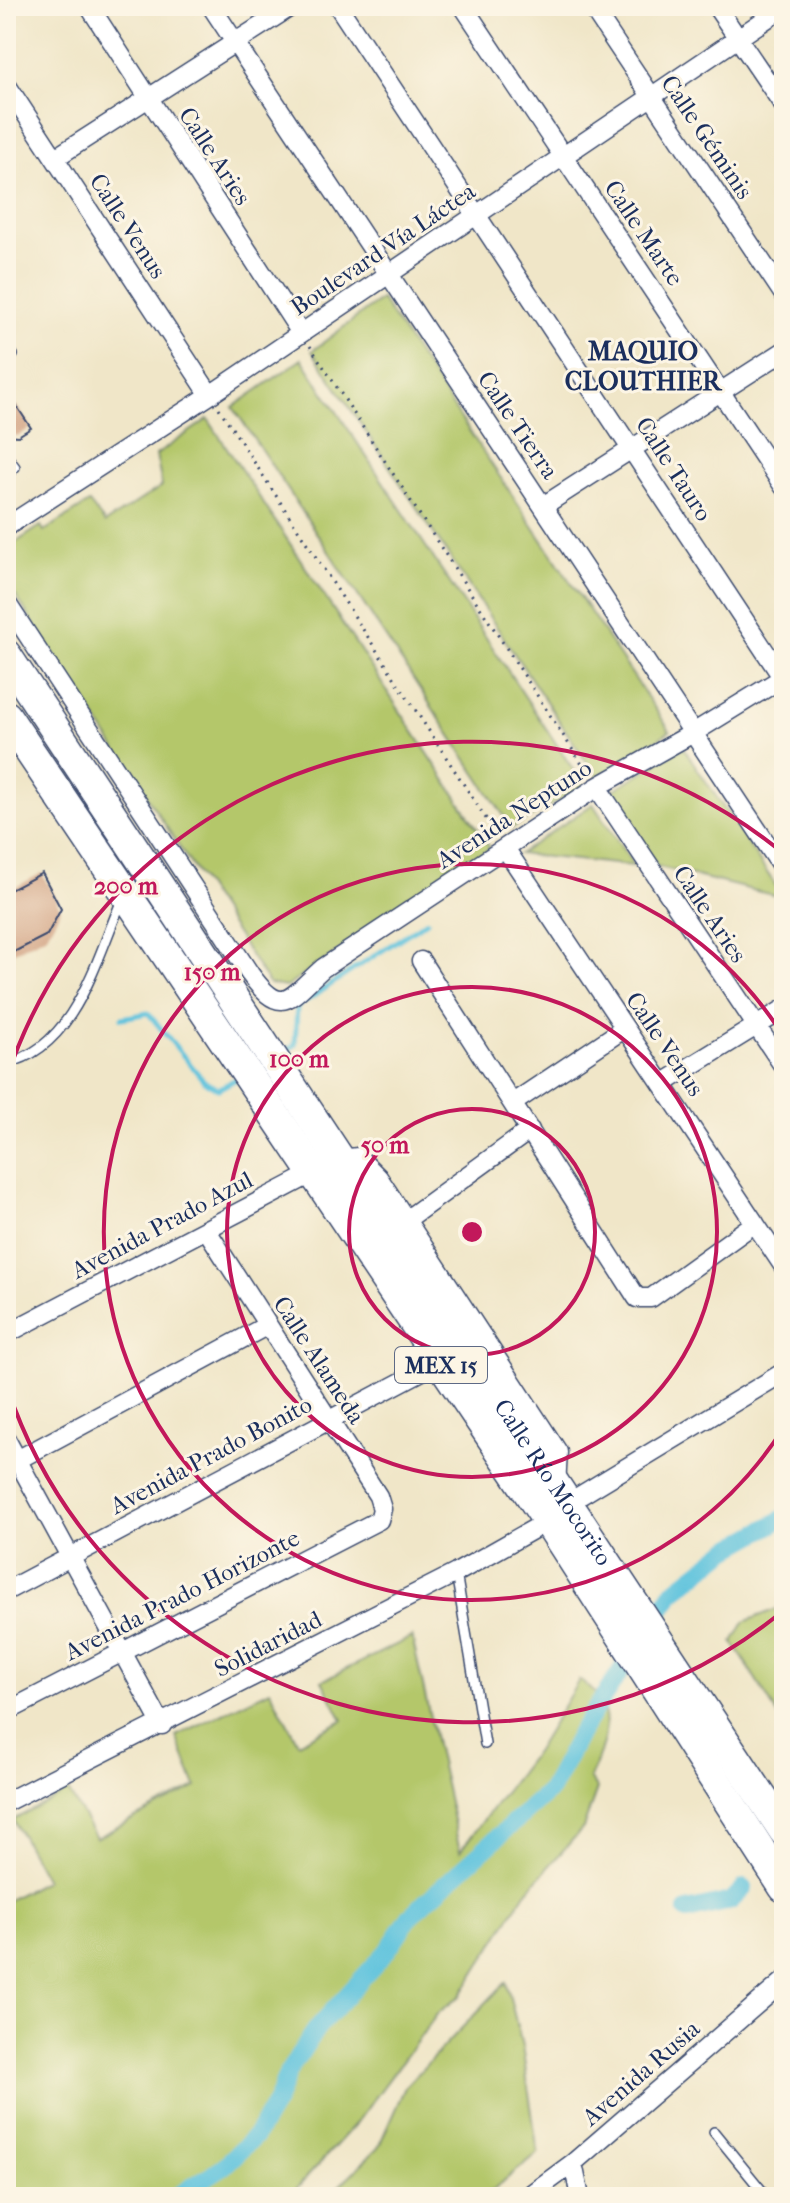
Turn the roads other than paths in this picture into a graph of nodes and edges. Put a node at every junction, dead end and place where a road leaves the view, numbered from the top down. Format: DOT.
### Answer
graph roads {
  1 [pos="89,6"];
  2 [pos="211,6"];
  3 [pos="292,6"];
  4 [pos="338,6"];
  5 [pos="463,6"];
  6 [pos="591,6"];
  7 [pos="716,6"];
  8 [pos="784,7"];
  9 [pos="738,38"];
  10 [pos="235,43"];
  11 [pos="6,84"];
  12 [pos="652,97"];
  13 [pos="149,98"];
  14 [pos="784,106"];
  15 [pos="563,156"];
  16 [pos="55,158"];
  17 [pos="477,215"];
  18 [pos="389,274"];
  19 [pos="784,295"];
  20 [pos="301,333"];
  21 [pos="6,345"];
  22 [pos="784,351"];
  23 [pos="13,355"];
  24 [pos="721,391"];
  25 [pos="210,395"];
  26 [pos="632,449"];
  27 [pos="6,455"];
  28 [pos="6,475"];
  29 [pos="784,487"];
  30 [pos="543,506"];
  31 [pos="6,527"];
  32 [pos="6,602"];
  33 [pos="6,655"];
  34 [pos="784,678"];
  35 [pos="6,716"];
  36 [pos="693,733"];
  37 [pos="597,787"];
  38 [pos="505,848"];
  39 [pos="784,870"];
  40 [pos="125,894"];
  41 [pos="421,961"];
  42 [pos="784,1009"];
  43 [pos="757,1027"];
  44 [pos="625,1028"];
  45 [pos="6,1063"];
  46 [pos="784,1067"];
  47 [pos="662,1084"];
  48 [pos="513,1103"];
  49 [pos="530,1130"];
  50 [pos="340,1159"];
  51 [pos="313,1173"];
  52 [pos="406,1220"];
  53 [pos="755,1223"];
  54 [pos="206,1229"];
  55 [pos="784,1267"];
  56 [pos="266,1326"];
  57 [pos="6,1334"];
  58 [pos="439,1362"];
  59 [pos="782,1370"];
  60 [pos="330,1420"];
  61 [pos="6,1439"];
  62 [pos="12,1463"];
  63 [pos="557,1503"];
  64 [pos="379,1520"];
  65 [pos="69,1558"];
  66 [pos="456,1573"];
  67 [pos="6,1591"];
  68 [pos="120,1653"];
  69 [pos="6,1712"];
  70 [pos="162,1725"];
  71 [pos="485,1744"];
  72 [pos="6,1802"];
  73 [pos="784,1831"];
  74 [pos="784,1887"];
  75 [pos="784,1981"];
  76 [pos="714,2132"];
  77 [pos="573,2163"];
  78 [pos="527,2197"];
  79 [pos="580,2197"];
  80 [pos="767,2197"];
  1 -- 13 [label="street, Calle Aries"];
  2 -- 10 [label="street, Calle Tierra"];
  3 -- 10 [label="street"];
  4 -- 17 [label="street, Calle Tauro"];
  5 -- 15 [label="street, Calle Marte"];
  6 -- 12 [label="street, Calle Géminis"];
  7 -- 9 [label="street"];
  8 -- 9 [label="street, Boulevard Vía Láctea"];
  9 -- 12 [label="street, Boulevard Vía Láctea"];
  9 -- 14 [label="street"];
  10 -- 13 [label="street"];
  10 -- 18 [label="street, Calle Tierra"];
  11 -- 16 [label="street, Calle Venus"];
  12 -- 15 [label="street, Boulevard Vía Láctea"];
  12 -- 19 [label="street, Calle Géminis"];
  13 -- 16 [label="street"];
  13 -- 20 [label="street, Calle Aries"];
  15 -- 17 [label="street, Boulevard Vía Láctea"];
  15 -- 24 [label="street, Calle Marte"];
  16 -- 25 [label="street, Calle Venus"];
  17 -- 18 [label="street, Boulevard Vía Láctea"];
  17 -- 26 [label="street, Calle Tauro"];
  18 -- 20 [label="street, Boulevard Vía Láctea"];
  18 -- 30 [label="street, Calle Tierra"];
  20 -- 25 [label="street, Boulevard Vía Láctea"];
  21 -- 23 [label="lane"];
  22 -- 24 [label="street"];
  24 -- 26 [label="street"];
  24 -- 29 [label="street, Calle Marte"];
  25 -- 31 [label="street, Boulevard Vía Láctea"];
  26 -- 30 [label="street"];
  26 -- 34 [label="street, Calle Tauro"];
  27 -- 28 [label="lane"];
  30 -- 36 [label="street, Calle Tierra"];
  32 -- 38 [label="street, Avenida Neptuno"];
  33 -- 50 [label="main road, Calle Río Mocorito / MEX 15"];
  34 -- 36 [label="street, Avenida Neptuno"];
  35 -- 40 [label="main road, Calle Río Mocorito / MEX 15"];
  36 -- 37 [label="street, Avenida Neptuno"];
  36 -- 39 [label="street, Calle Tierra"];
  37 -- 38 [label="street, Avenida Neptuno"];
  37 -- 43 [label="street, Calle Aries"];
  38 -- 44 [label="street, Calle Venus"];
  40 -- 45 [label="lane"];
  40 -- 51 [label="main road, Calle Río Mocorito / MEX 15"];
  41 -- 48 [label="street"];
  42 -- 43 [label="street"];
  43 -- 46 [label="street, Calle Aries"];
  43 -- 47 [label="street"];
  44 -- 47 [label="street, Calle Venus"];
  44 -- 48 [label="street"];
  47 -- 53 [label="street, Calle Venus"];
  48 -- 49 [label="street"];
  49 -- 52 [label="street"];
  49 -- 53 [label="street"];
  50 -- 51 [label="street, Avenida Prado Azul"];
  50 -- 52 [label="street"];
  50 -- 63 [label="main road, Calle Río Mocorito / MEX 15"];
  51 -- 54 [label="street, Avenida Prado Azul"];
  51 -- 58 [label="main road, Calle Río Mocorito / MEX 15"];
  52 -- 63 [label="street"];
  53 -- 55 [label="street, Calle Venus"];
  54 -- 56 [label="street, Calle Alameda"];
  54 -- 57 [label="street, Avenida Prado Azul"];
  56 -- 60 [label="street, Calle Alameda"];
  56 -- 62 [label="street"];
  58 -- 60 [label="street, Avenida Prado Bonito"];
  58 -- 63 [label="main road, Calle Río Mocorito / MEX 15"];
  59 -- 63 [label="street, Solidaridad"];
  60 -- 64 [label="street, Calle Alameda"];
  60 -- 65 [label="street, Avenida Prado Bonito"];
  61 -- 62 [label="street"];
  62 -- 65 [label="street"];
  63 -- 66 [label="street, Solidaridad"];
  63 -- 73 [label="main road, Calle Río Mocorito / MEX 15"];
  63 -- 74 [label="main road, Calle Río Mocorito / MEX 15"];
  64 -- 68 [label="street, Avenida Prado Horizonte"];
  65 -- 67 [label="street, Avenida Prado Bonito"];
  65 -- 68 [label="street"];
  66 -- 70 [label="street, Solidaridad"];
  66 -- 71 [label="lane"];
  68 -- 69 [label="street, Avenida Prado Horizonte"];
  68 -- 70 [label="street"];
  70 -- 72 [label="street, Solidaridad"];
  75 -- 77 [label="street, Avenida Rusia"];
  76 -- 80 [label="lane"];
  77 -- 78 [label="street, Avenida Rusia"];
  77 -- 79 [label="street"];
}
